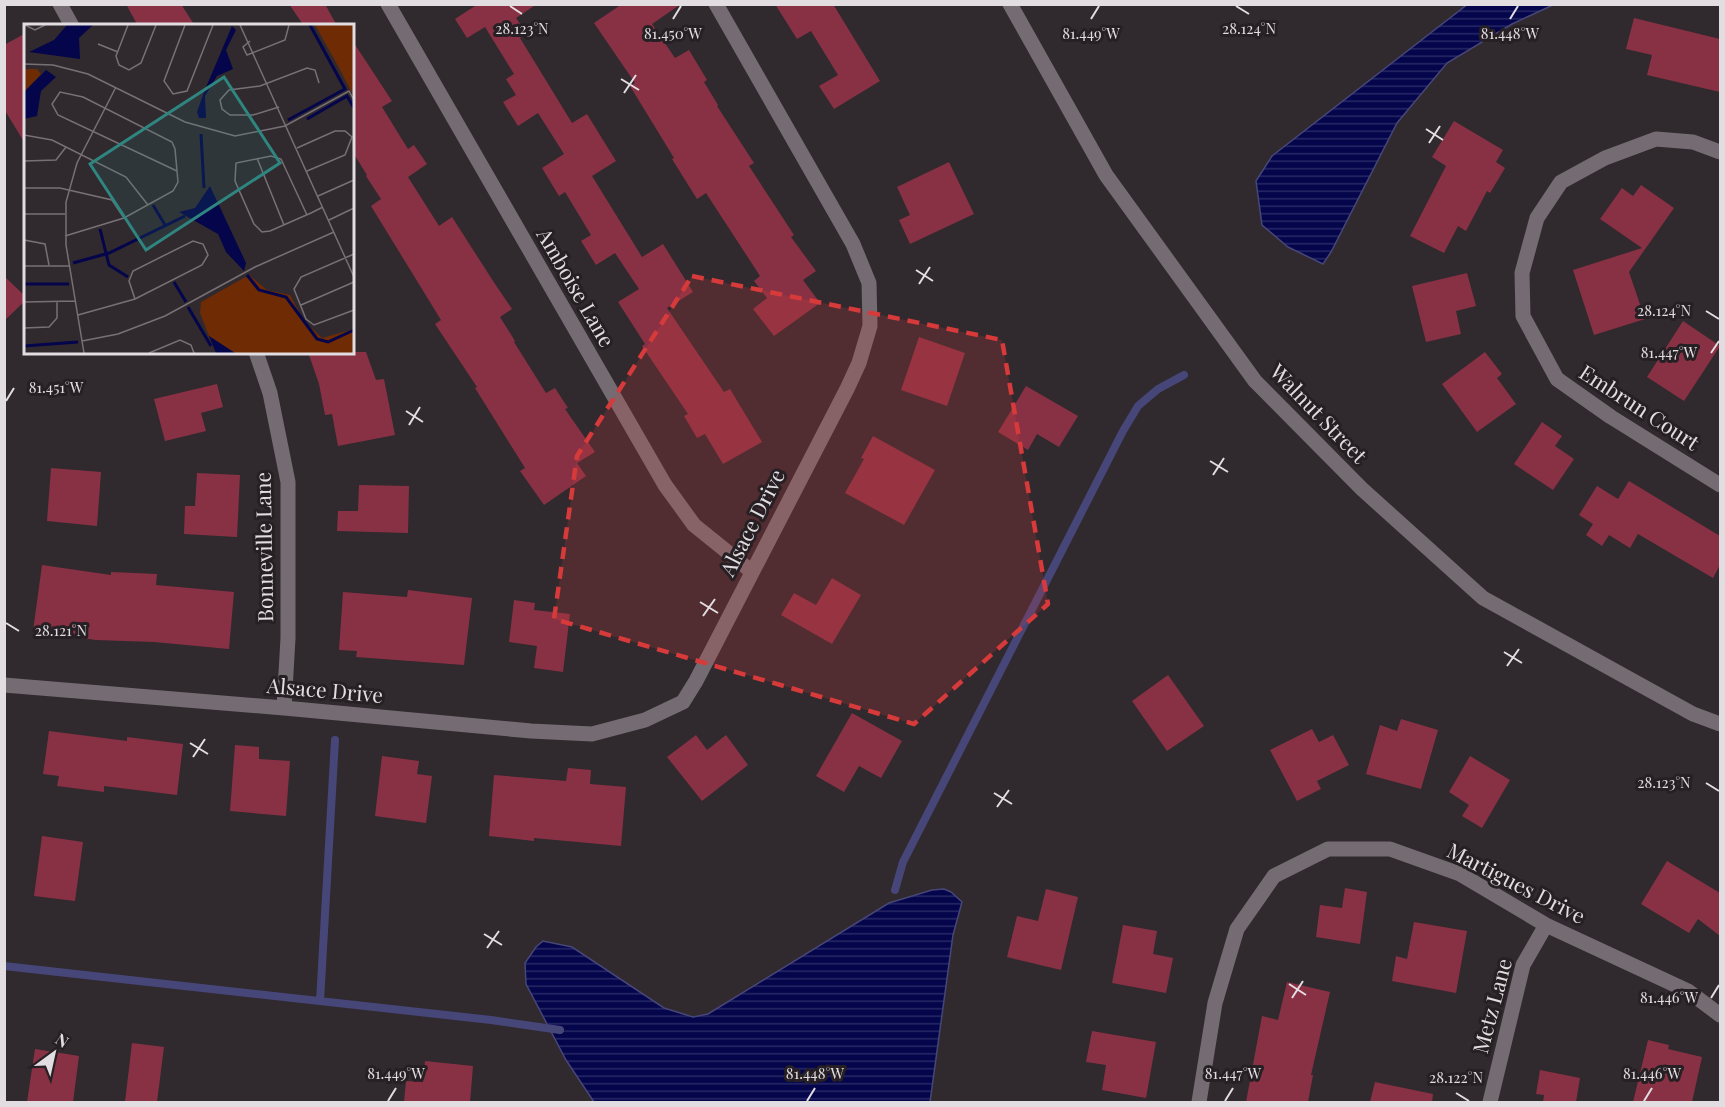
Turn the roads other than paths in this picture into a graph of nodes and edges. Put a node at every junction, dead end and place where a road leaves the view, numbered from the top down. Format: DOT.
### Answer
graph roads {
  1 [pos="60,4"];
  2 [pos="388,4"];
  3 [pos="716,4"];
  4 [pos="1010,4"];
  5 [pos="71,24"];
  6 [pos="1720,152"];
  7 [pos="257,354"];
  8 [pos="1720,485"];
  9 [pos="752,571"];
  10 [pos="4,685"];
  11 [pos="284,708"];
  12 [pos="1720,724"];
  13 [pos="1546,925"];
  14 [pos="1720,1015"];
  15 [pos="1199,1102"];
  16 [pos="1490,1102"];
  1 -- 5 [label="street"];
  2 -- 9 [label="street, Amboise Lane"];
  3 -- 9 [label="street, Alsace Drive"];
  4 -- 12 [label="street, Walnut Street"];
  6 -- 8 [label="street, Embrun Court"];
  7 -- 11 [label="street, Bonneville Lane"];
  9 -- 11 [label="street, Alsace Drive"];
  10 -- 11 [label="street, Alsace Drive"];
  13 -- 14 [label="street, Martigues Drive"];
  13 -- 15 [label="street, Martigues Drive"];
  13 -- 16 [label="street, Metz Lane"];
}
